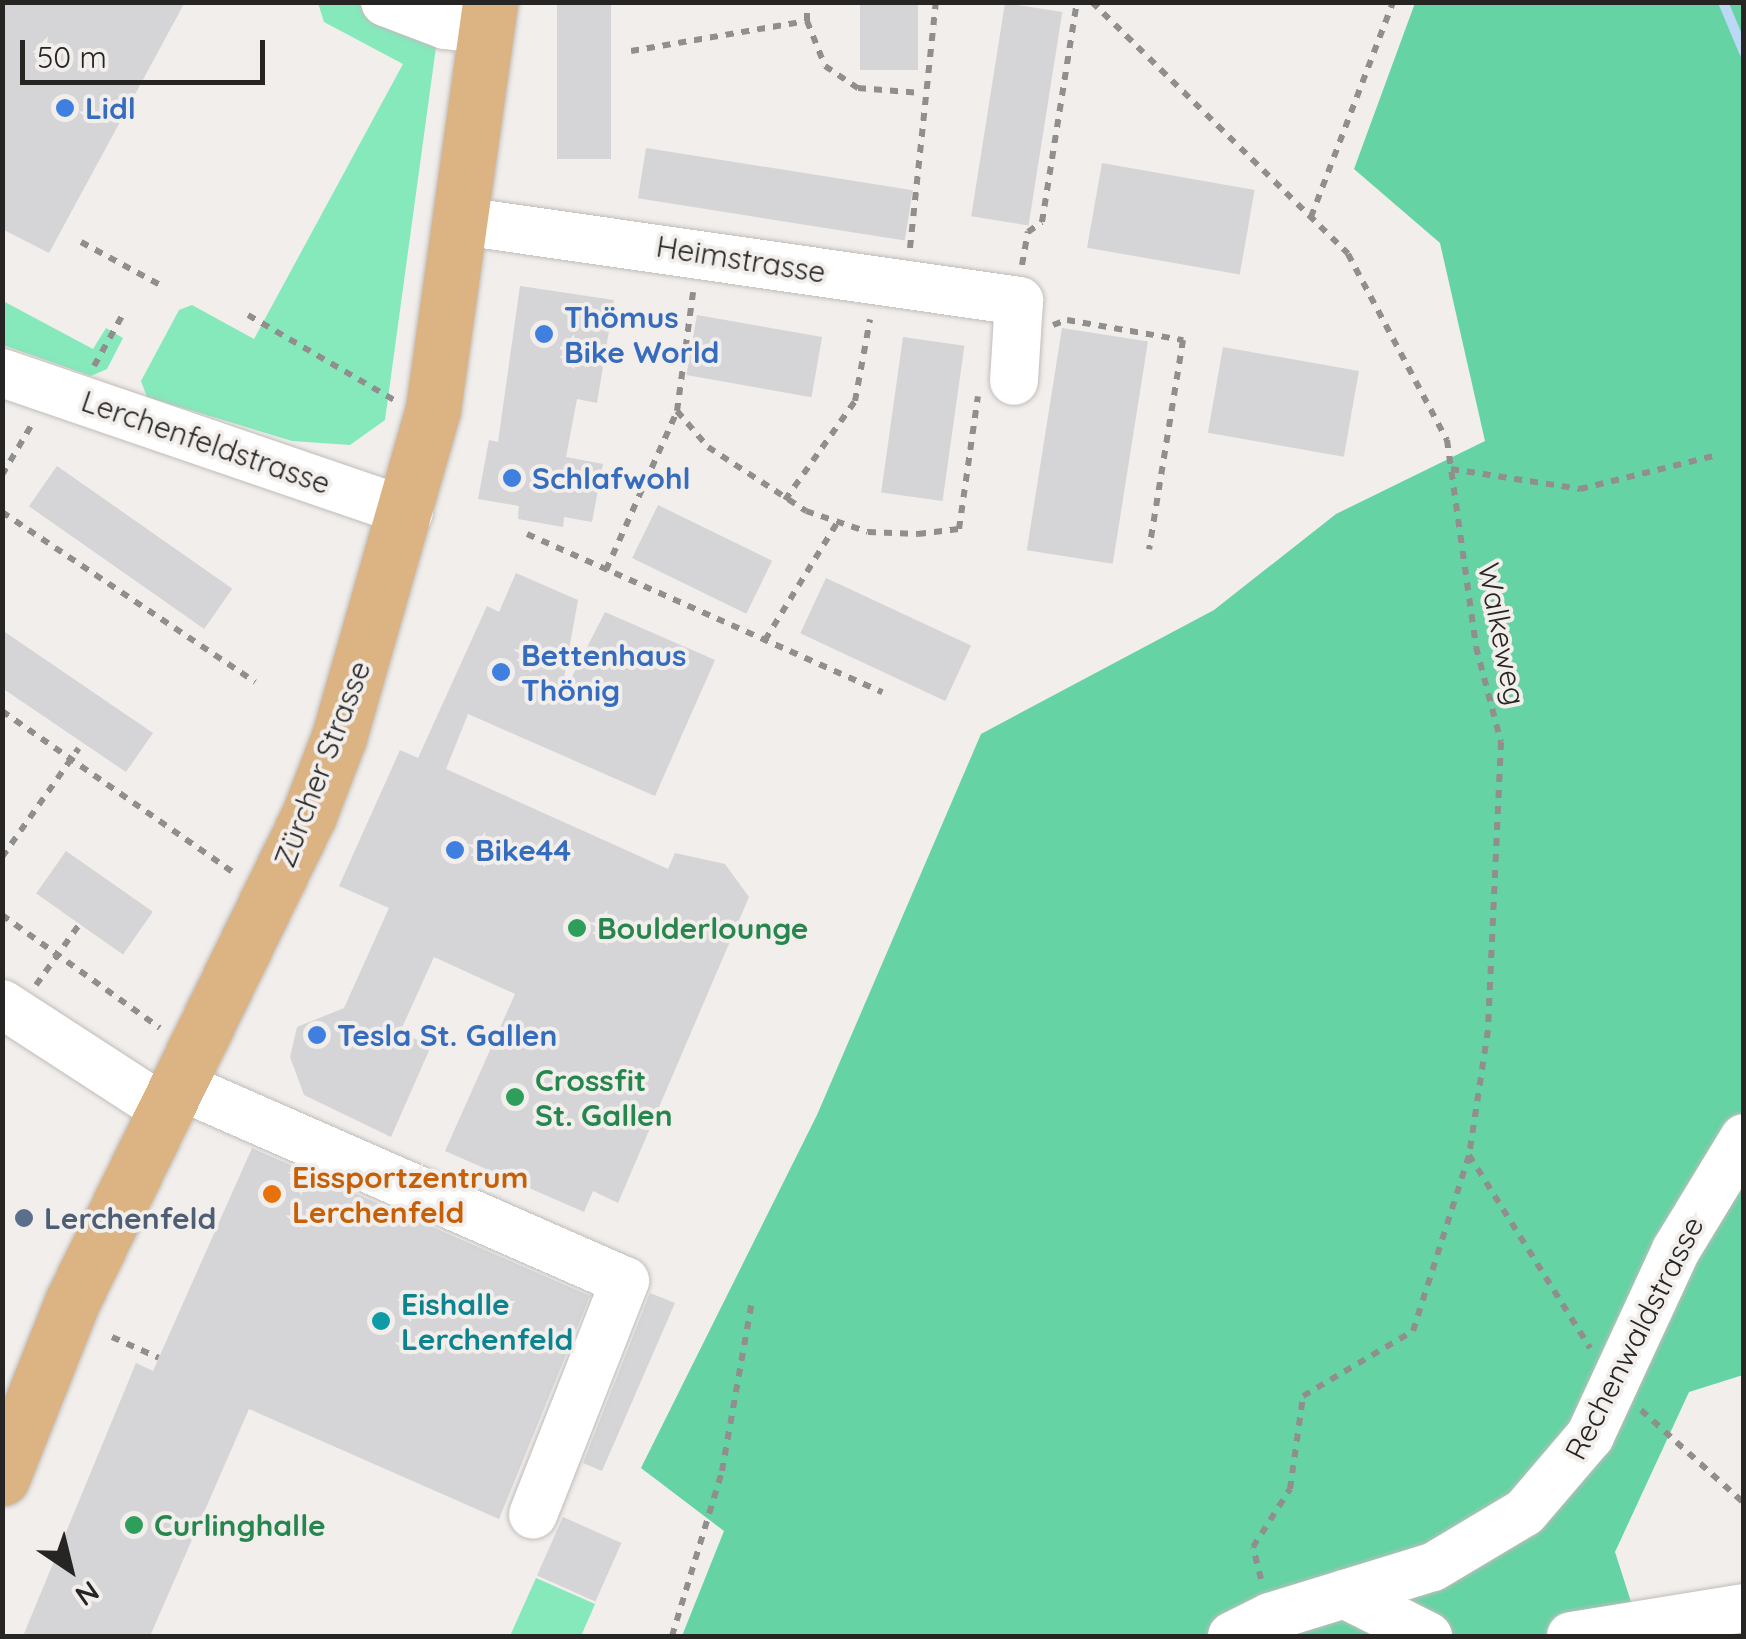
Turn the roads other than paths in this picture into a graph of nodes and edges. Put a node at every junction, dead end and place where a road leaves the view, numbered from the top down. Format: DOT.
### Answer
graph roads {
  1 [pos="386,2"];
  2 [pos="488,16"];
  3 [pos="462,222"];
  4 [pos="2,373"];
  5 [pos="998,377"];
  6 [pos="410,512"];
  7 [pos="9,1008"];
  8 [pos="172,1097"];
  9 [pos="1744,1138"];
  10 [pos="2,1478"];
  11 [pos="532,1514"];
  12 [pos="1344,1594"];
  13 [pos="1744,1608"];
  14 [pos="1232,1636"];
  15 [pos="1428,1636"];
  16 [pos="1571,1636"];
  1 -- 2 [label="street"];
  2 -- 3 [label="main road, Zürcher Strasse"];
  3 -- 5 [label="street, Heimstrasse"];
  3 -- 6 [label="main road, Zürcher Strasse"];
  4 -- 6 [label="street, Lerchenfeldstrasse"];
  6 -- 8 [label="main road, Zürcher Strasse"];
  7 -- 8 [label="street"];
  8 -- 10 [label="main road, Zürcher Strasse"];
  8 -- 11 [label="street"];
  9 -- 12 [label="street, Rechenwaldstrasse"];
  12 -- 14 [label="street, Rechenwaldstrasse"];
  12 -- 15 [label="street"];
  13 -- 16 [label="street"];
}
